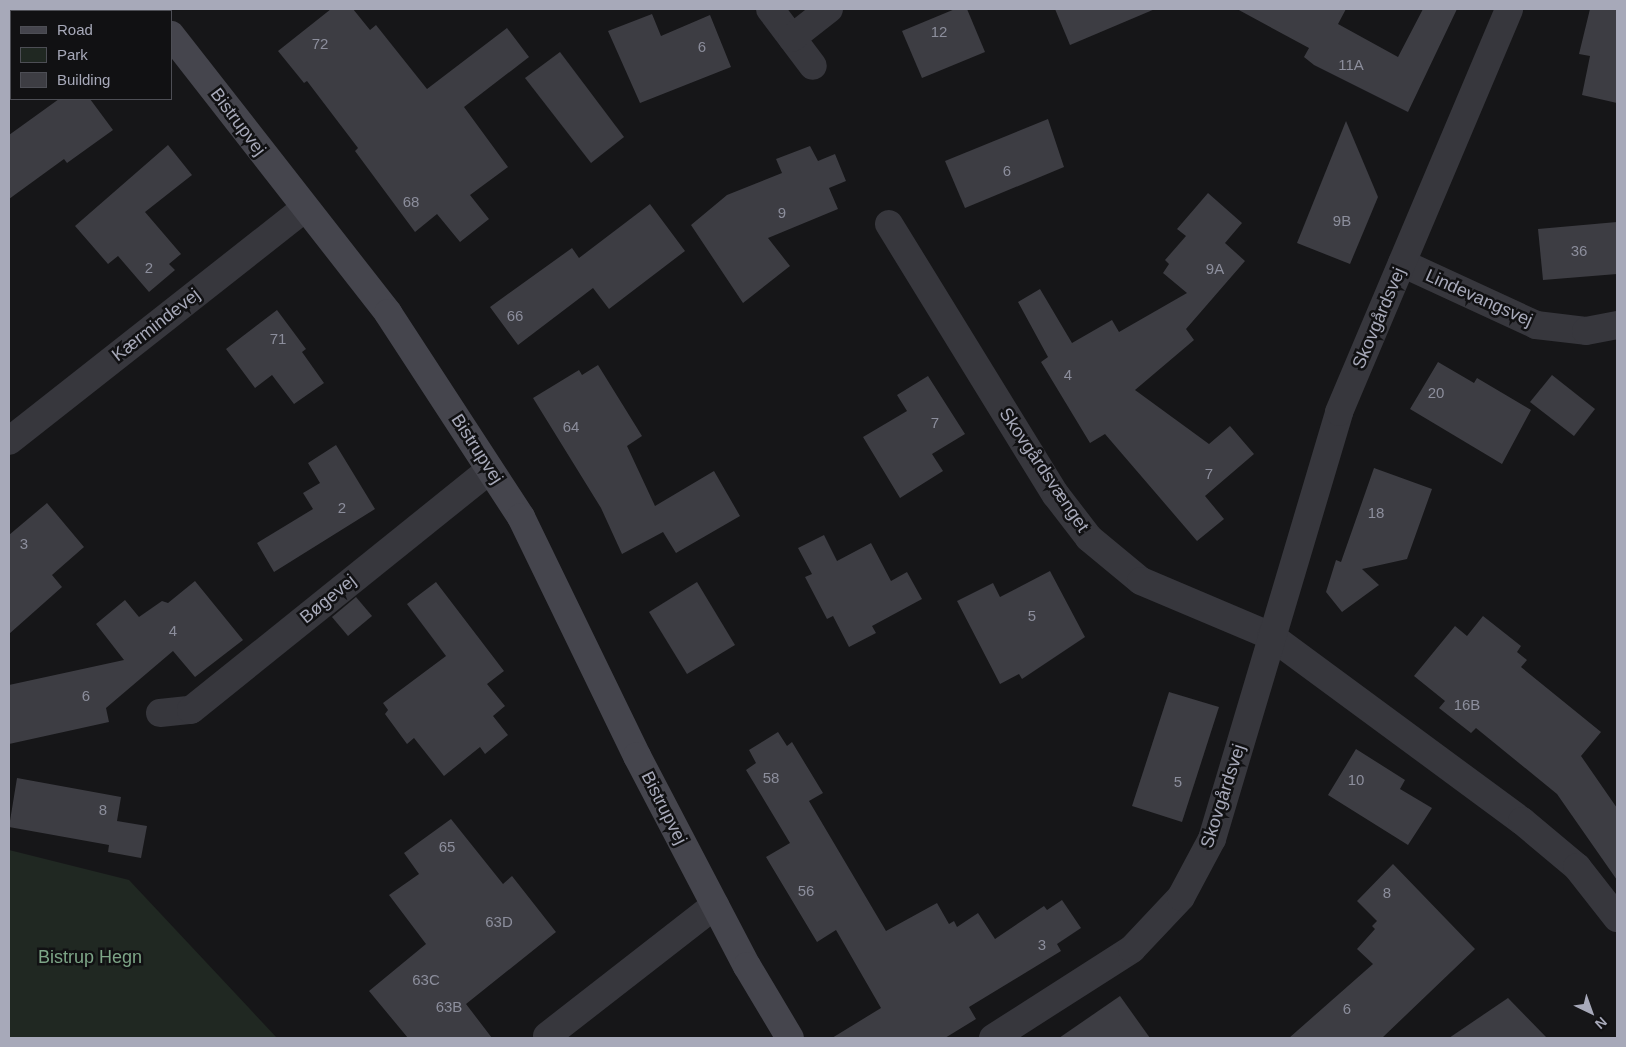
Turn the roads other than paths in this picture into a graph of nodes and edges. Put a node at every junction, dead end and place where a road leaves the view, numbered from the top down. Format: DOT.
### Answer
graph roads {
  1 [pos="770,9"];
  2 [pos="829,9"];
  3 [pos="1509,9"];
  4 [pos="172,36"];
  5 [pos="792,38"];
  6 [pos="813,66"];
  7 [pos="304,209"];
  8 [pos="888,224"];
  9 [pos="1402,263"];
  10 [pos="1617,325"];
  11 [pos="9,442"];
  12 [pos="490,470"];
  13 [pos="1271,636"];
  14 [pos="160,713"];
  15 [pos="715,905"];
  16 [pos="1617,918"];
  17 [pos="547,1036"];
  18 [pos="790,1038"];
  19 [pos="993,1038"];
  1 -- 5 [label="street"];
  2 -- 5 [label="street"];
  3 -- 9 [label="street, Skovgårdsvej"];
  4 -- 7 [label="main road, Bistrupvej"];
  5 -- 6 [label="street"];
  7 -- 11 [label="street, Kærmindevej"];
  7 -- 12 [label="main road, Bistrupvej"];
  8 -- 13 [label="street, Skovgårdsvænget"];
  9 -- 10 [label="street, Lindevangsvej"];
  9 -- 13 [label="street, Skovgårdsvej"];
  12 -- 14 [label="street, Bøgevej"];
  12 -- 15 [label="main road, Bistrupvej"];
  13 -- 16 [label="street"];
  13 -- 19 [label="street, Skovgårdsvej"];
  15 -- 17 [label="street"];
  15 -- 18 [label="main road, Bistrupvej"];
}
